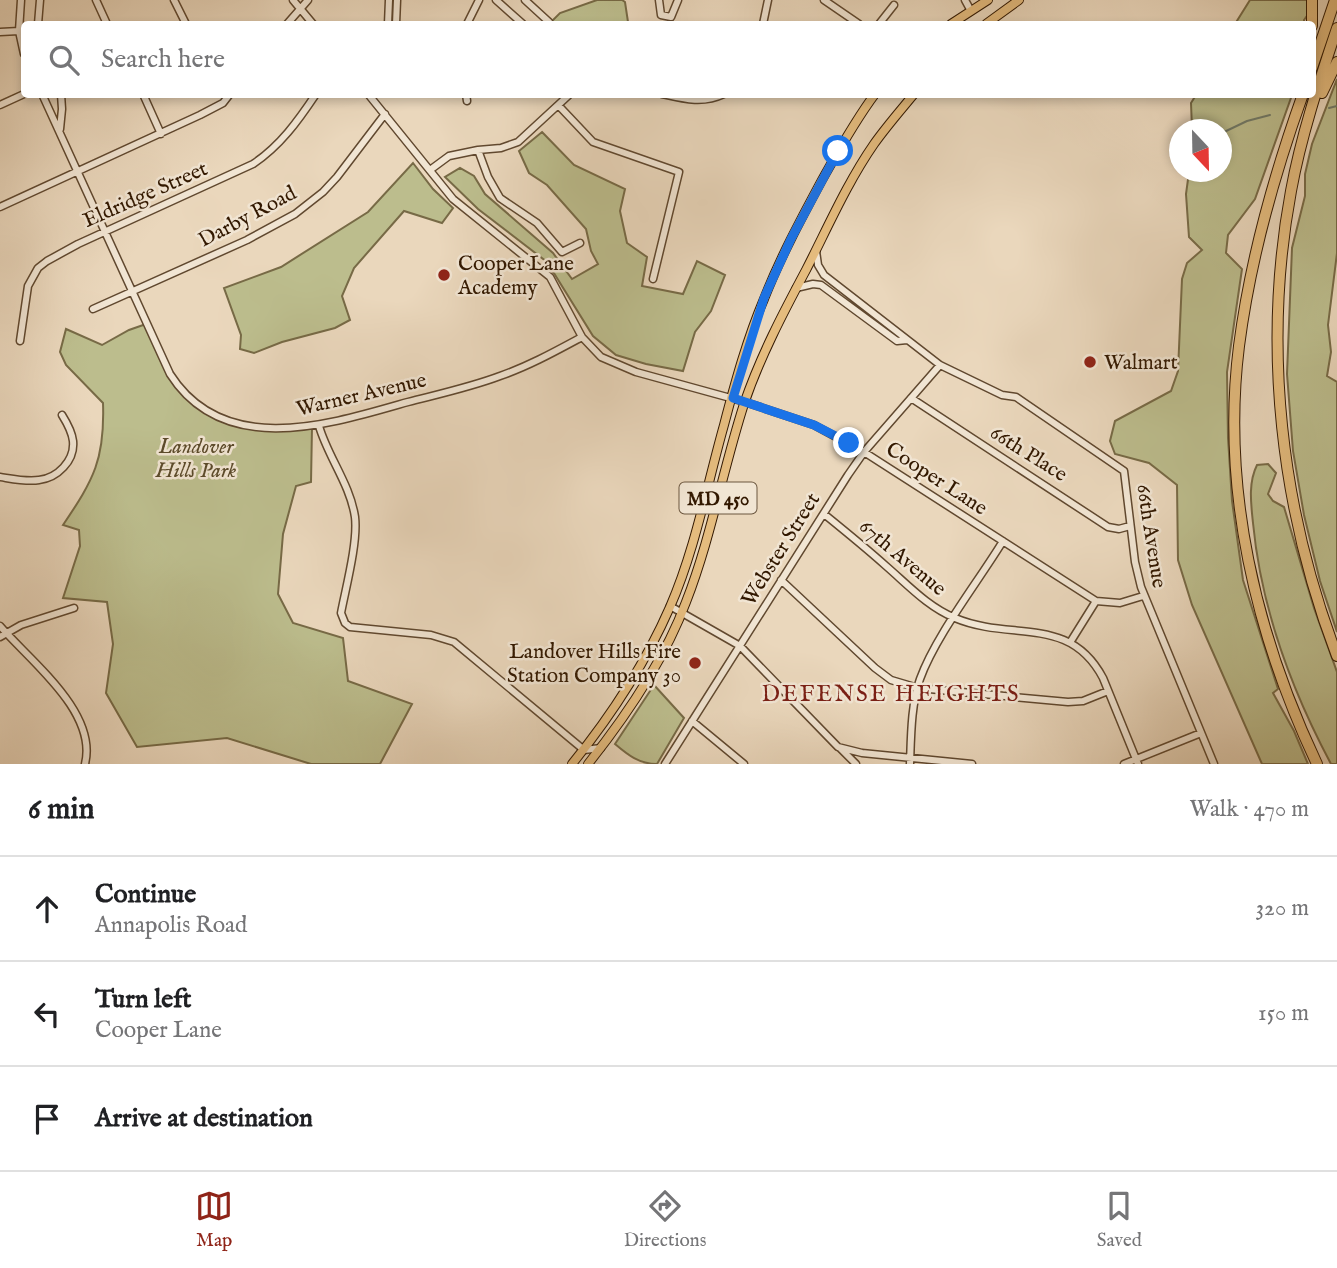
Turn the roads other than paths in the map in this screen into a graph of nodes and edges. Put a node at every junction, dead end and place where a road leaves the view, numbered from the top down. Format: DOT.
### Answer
graph roads {
  1 [pos="21,0"];
  2 [pos="40,0"];
  3 [pos="96,0"];
  4 [pos="174,0"];
  5 [pos="293,0"];
  6 [pos="308,0"];
  7 [pos="389,0"];
  8 [pos="397,0"];
  9 [pos="479,0"];
  10 [pos="496,0"];
  11 [pos="525,0"];
  12 [pos="659,0"];
  13 [pos="678,0"];
  14 [pos="768,0"];
  15 [pos="824,0"];
  16 [pos="965,0"];
  17 [pos="988,0"];
  18 [pos="1019,0"];
  19 [pos="1312,0"];
  20 [pos="1335,0"];
  21 [pos="894,5"];
  22 [pos="300,8"];
  23 [pos="971,11"];
  24 [pos="38,21"];
  25 [pos="106,21"];
  26 [pos="184,21"];
  27 [pos="289,21"];
  28 [pos="311,21"];
  29 [pos="388,21"];
  30 [pos="396,21"];
  31 [pos="468,21"];
  32 [pos="520,21"];
  33 [pos="548,21"];
  34 [pos="764,21"];
  35 [pos="855,21"];
  36 [pos="881,21"];
  37 [pos="956,21"];
  38 [pos="990,21"];
  39 [pos="1312,21"];
  40 [pos="1337,28"];
  41 [pos="19,30"];
  42 [pos="0,32"];
  43 [pos="21,40"];
  44 [pos="1316,56"];
  45 [pos="1337,62"];
  46 [pos="21,95"];
  47 [pos="1316,97"];
  48 [pos="44,98"];
  49 [pos="61,98"];
  50 [pos="144,98"];
  51 [pos="225,98"];
  52 [pos="313,98"];
  53 [pos="372,98"];
  54 [pos="566,98"];
  55 [pos="678,98"];
  56 [pos="716,98"];
  57 [pos="872,98"];
  58 [pos="911,98"];
  59 [pos="1300,98"];
  60 [pos="1316,98"];
  61 [pos="0,105"];
  62 [pos="559,106"];
  63 [pos="384,114"];
  64 [pos="60,131"];
  65 [pos="160,134"];
  66 [pos="1303,139"];
  67 [pos="478,150"];
  68 [pos="430,170"];
  69 [pos="77,172"];
  70 [pos="0,206"];
  71 [pos="105,232"];
  72 [pos="580,243"];
  73 [pos="816,249"];
  74 [pos="653,279"];
  75 [pos="796,288"];
  76 [pos="132,292"];
  77 [pos="93,309"];
  78 [pos="582,337"];
  79 [pos="907,340"];
  80 [pos="20,341"];
  81 [pos="940,365"];
  82 [pos="733,398"];
  83 [pos="911,398"];
  84 [pos="745,402"];
  85 [pos="62,415"];
  86 [pos="319,426"];
  87 [pos="864,452"];
  88 [pos="0,477"];
  89 [pos="824,514"];
  90 [pos="1130,526"];
  91 [pos="1003,541"];
  92 [pos="781,580"];
  93 [pos="1143,596"];
  94 [pos="1096,601"];
  95 [pos="670,606"];
  96 [pos="74,608"];
  97 [pos="682,611"];
  98 [pos="954,617"];
  99 [pos="0,626"];
  100 [pos="3,635"];
  101 [pos="1071,641"];
  102 [pos="740,646"];
  103 [pos="1337,656"];
  104 [pos="918,688"];
  105 [pos="1108,691"];
  106 [pos="692,721"];
  107 [pos="1201,733"];
  108 [pos="838,747"];
  109 [pos="601,748"];
  110 [pos="584,750"];
  111 [pos="910,762"];
  112 [pos="1137,762"];
  113 [pos="85,764"];
  114 [pos="572,764"];
  115 [pos="588,764"];
  116 [pos="665,764"];
  117 [pos="744,764"];
  118 [pos="856,764"];
  119 [pos="971,764"];
  120 [pos="1124,764"];
  121 [pos="1214,764"];
  122 [pos="1317,764"];
  1 -- 41 [label="street"];
  2 -- 24 [label="street"];
  3 -- 25 [label="street"];
  4 -- 26 [label="street"];
  5 -- 22 [label="street"];
  6 -- 22 [label="street"];
  7 -- 29 [label="street"];
  8 -- 30 [label="street"];
  9 -- 31 [label="street"];
  10 -- 32 [label="street"];
  11 -- 33 [label="street"];
  12 -- 13 [label="street"];
  14 -- 34 [label="street"];
  15 -- 35 [label="street"];
  16 -- 23 [label="street"];
  17 -- 23 [label="main road"];
  18 -- 38 [label="main road"];
  19 -- 39 [label="highway"];
  20 -- 44 [label="highway"];
  21 -- 36 [label="street"];
  22 -- 27 [label="street"];
  22 -- 28 [label="street"];
  23 -- 37 [label="main road"];
  40 -- 47 [label="highway"];
  41 -- 42 [label="street"];
  41 -- 43 [label="street"];
  45 -- 66 [label="highway"];
  46 -- 61 [label="street"];
  48 -- 64 [label="street, Warner Avenue"];
  49 -- 64 [label="street, Warner Avenue"];
  50 -- 65 [label="street"];
  51 -- 65 [label="street"];
  52 -- 71 [label="street, Eldridge Street"];
  53 -- 63 [label="street, Cooper Lane"];
  54 -- 62 [label="street"];
  55 -- 56 [label="street"];
  57 -- 82 [label="main road, MD 450"];
  58 -- 73 [label="main road, MD 450"];
  59 -- 122 [label="highway"];
  60 -- 66 [label="highway"];
  62 -- 67 [label="street"];
  62 -- 74 [label="street"];
  63 -- 68 [label="street, Cooper Lane"];
  63 -- 76 [label="street, Darby Road"];
  64 -- 69 [label="street, Warner Avenue"];
  65 -- 69 [label="street"];
  66 -- 103 [label="highway"];
  67 -- 68 [label="street"];
  67 -- 72 [label="street"];
  68 -- 78 [label="street, Cooper Lane"];
  69 -- 70 [label="street"];
  69 -- 71 [label="street, Warner Avenue"];
  71 -- 76 [label="street, Warner Avenue"];
  71 -- 80 [label="street, Eldridge Street"];
  73 -- 75 [label="main road, MD 450"];
  73 -- 79 [label="street, 66th Avenue"];
  75 -- 79 [label="street, 66th Avenue"];
  75 -- 84 [label="main road, MD 450"];
  76 -- 77 [label="street, Darby Road"];
  76 -- 86 [label="street, Warner Avenue"];
  78 -- 82 [label="street, Cooper Lane"];
  78 -- 86 [label="street, Warner Avenue"];
  79 -- 81 [label="street, 66th Avenue"];
  81 -- 83 [label="street, Webster Street"];
  81 -- 90 [label="street, 66th Avenue"];
  82 -- 84 [label="street, Cooper Lane"];
  82 -- 95 [label="main road, MD 450"];
  83 -- 87 [label="street, Webster Street"];
  83 -- 90 [label="street, 66th Place"];
  84 -- 87 [label="street, Cooper Lane"];
  84 -- 97 [label="main road, MD 450"];
  85 -- 88 [label="street"];
  86 -- 110 [label="street"];
  87 -- 89 [label="street, Webster Street"];
  87 -- 91 [label="street, Cooper Lane"];
  89 -- 92 [label="street, Webster Street"];
  89 -- 98 [label="street, 67th Avenue"];
  90 -- 93 [label="street, 66th Avenue"];
  91 -- 94 [label="street, Cooper Lane"];
  91 -- 98 [label="street"];
  92 -- 102 [label="street, Webster Street"];
  92 -- 104 [label="street"];
  93 -- 94 [label="street"];
  93 -- 107 [label="street, 66th Avenue"];
  94 -- 101 [label="street"];
  95 -- 97 [label="street"];
  95 -- 110 [label="main road, MD 450"];
  96 -- 100 [label="street"];
  97 -- 102 [label="street"];
  97 -- 109 [label="main road, MD 450"];
  98 -- 101 [label="street, 67th Avenue"];
  98 -- 104 [label="street"];
  99 -- 100 [label="street"];
  100 -- 113 [label="street"];
  101 -- 105 [label="street, 67th Avenue"];
  102 -- 106 [label="street, Webster Street"];
  102 -- 108 [label="street"];
  104 -- 105 [label="street"];
  104 -- 111 [label="street"];
  105 -- 112 [label="street, 67th Avenue"];
  106 -- 116 [label="street, Webster Street"];
  106 -- 117 [label="street"];
  107 -- 112 [label="street"];
  107 -- 121 [label="street, 66th Avenue"];
  108 -- 111 [label="street"];
  108 -- 118 [label="street"];
  109 -- 110 [label="street"];
  109 -- 115 [label="main road, MD 450"];
  110 -- 114 [label="main road, MD 450"];
  111 -- 119 [label="street"];
  112 -- 120 [label="street"];
}
